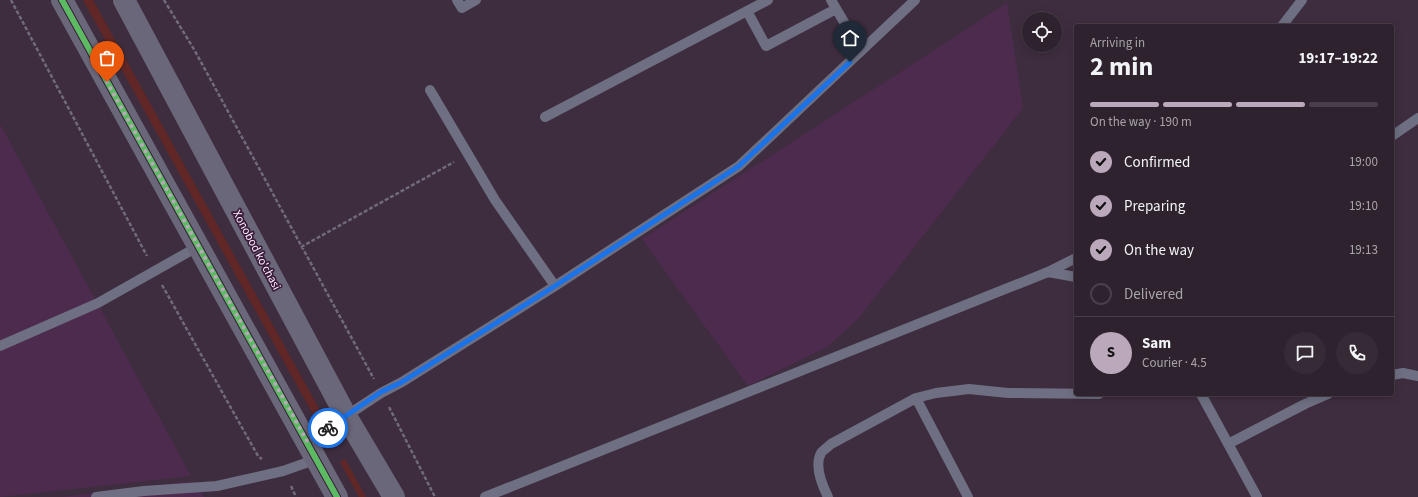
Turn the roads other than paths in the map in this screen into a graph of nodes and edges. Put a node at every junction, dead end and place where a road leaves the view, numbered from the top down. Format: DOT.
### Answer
graph roads {
  1 [pos="62,0"];
  2 [pos="124,0"];
  3 [pos="457,0"];
  4 [pos="476,0"];
  5 [pos="768,0"];
  6 [pos="831,0"];
  7 [pos="915,0"];
  8 [pos="1302,0"];
  9 [pos="836,9"];
  10 [pos="747,11"];
  11 [pos="1284,24"];
  12 [pos="861,51"];
  13 [pos="430,90"];
  14 [pos="545,117"];
  15 [pos="1418,118"];
  16 [pos="1394,135"];
  17 [pos="199,246"];
  18 [pos="1074,259"];
  19 [pos="1074,266"];
  20 [pos="1048,272"];
  21 [pos="1074,277"];
  22 [pos="555,286"];
  23 [pos="0,346"];
  24 [pos="1394,375"];
  25 [pos="1418,376"];
  26 [pos="1074,393"];
  27 [pos="1202,396"];
  28 [pos="1323,396"];
  29 [pos="916,398"];
  30 [pos="346,416"];
  31 [pos="1228,444"];
  32 [pos="312,450"];
  33 [pos="96,497"];
  34 [pos="337,497"];
  35 [pos="394,497"];
  36 [pos="485,497"];
  37 [pos="828,497"];
  38 [pos="968,497"];
  39 [pos="1257,497"];
  1 -- 17 [label="street"];
  2 -- 30 [label="street, Xonobod ko'chasi"];
  3 -- 4 [label="lane"];
  5 -- 10 [label="lane"];
  6 -- 9 [label="lane"];
  7 -- 12 [label="lane"];
  8 -- 11 [label="lane"];
  9 -- 10 [label="lane"];
  9 -- 12 [label="lane"];
  10 -- 14 [label="lane"];
  12 -- 22 [label="lane"];
  13 -- 22 [label="lane"];
  15 -- 16 [label="lane"];
  17 -- 23 [label="lane"];
  17 -- 32 [label="street"];
  18 -- 20 [label="lane"];
  19 -- 20 [label="lane"];
  20 -- 21 [label="lane"];
  20 -- 36 [label="lane"];
  22 -- 30 [label="lane"];
  24 -- 25 [label="lane"];
  26 -- 29 [label="lane"];
  27 -- 31 [label="lane"];
  28 -- 31 [label="lane"];
  29 -- 37 [label="lane"];
  29 -- 38 [label="lane"];
  30 -- 32 [label="street"];
  30 -- 35 [label="street, Xonobod ko'chasi"];
  31 -- 39 [label="lane"];
  32 -- 33 [label="lane"];
  32 -- 34 [label="street"];
}
